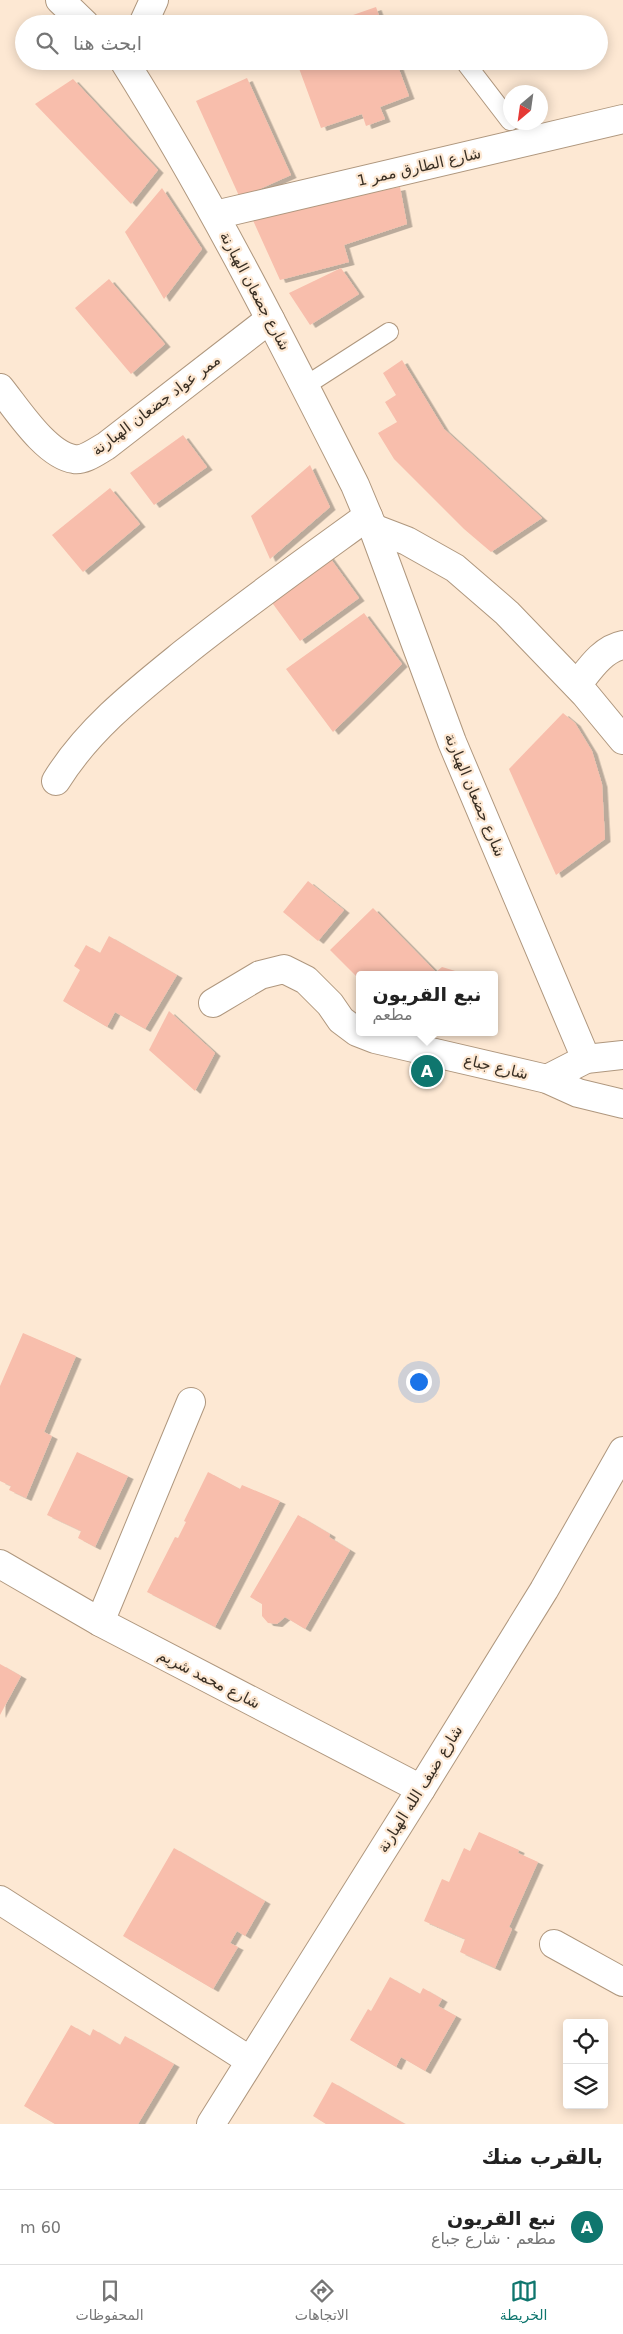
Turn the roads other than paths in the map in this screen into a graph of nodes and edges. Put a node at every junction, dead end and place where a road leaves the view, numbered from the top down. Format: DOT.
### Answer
graph roads {
  1 [pos="60,0"];
  2 [pos="154,0"];
  3 [pos="76,15"];
  4 [pos="147,15"];
  5 [pos="130,70"];
  6 [pos="471,70"];
  7 [pos="503,111"];
  8 [pos="623,119"];
  9 [pos="548,125"];
  10 [pos="509,130"];
  11 [pos="215,215"];
  12 [pos="270,319"];
  13 [pos="389,332"];
  14 [pos="305,386"];
  15 [pos="0,388"];
  16 [pos="371,522"];
  17 [pos="623,645"];
  18 [pos="577,685"];
  19 [pos="623,740"];
  20 [pos="56,781"];
  21 [pos="213,1004"];
  22 [pos="356,1031"];
  23 [pos="367,1036"];
  24 [pos="623,1055"];
  25 [pos="586,1059"];
  26 [pos="546,1079"];
  27 [pos="623,1104"];
  28 [pos="191,1402"];
  29 [pos="623,1451"];
  30 [pos="0,1564"];
  31 [pos="100,1622"];
  32 [pos="421,1788"];
  33 [pos="0,1900"];
  34 [pos="554,1944"];
  35 [pos="623,1982"];
  36 [pos="249,2060"];
  37 [pos="211,2124"];
  1 -- 3 [label="street"];
  2 -- 4 [label="street"];
  5 -- 11 [label="street, شارع جضعان الهبارنة"];
  6 -- 7 [label="lane"];
  8 -- 9 [label="street, شارع الطارق ممر 1"];
  10 -- 11 [label="street, شارع الطارق ممر 1"];
  11 -- 12 [label="street, شارع جضعان الهبارنة"];
  12 -- 14 [label="street, شارع جضعان الهبارنة"];
  12 -- 15 [label="street, ممر عواد جضعان الهبارنة"];
  13 -- 14 [label="lane"];
  14 -- 16 [label="street, شارع جضعان الهبارنة"];
  16 -- 18 [label="street"];
  16 -- 20 [label="street"];
  16 -- 25 [label="street, شارع جضعان الهبارنة"];
  17 -- 18 [label="street"];
  18 -- 19 [label="street"];
  21 -- 22 [label="street, شارع جباع"];
  23 -- 26 [label="street, شارع جباع"];
  24 -- 25 [label="street, شارع جباع"];
  25 -- 26 [label="street, شارع جباع"];
  26 -- 27 [label="street, شارع جباع"];
  28 -- 31 [label="street"];
  29 -- 32 [label="street, شارع ضيف الله الهبارنة"];
  30 -- 31 [label="street, شارع محمد شريم"];
  31 -- 32 [label="street, شارع محمد شريم"];
  32 -- 36 [label="street, شارع ضيف الله الهبارنة"];
  33 -- 36 [label="street"];
  34 -- 35 [label="street"];
  36 -- 37 [label="street, شارع ضيف الله الهبارنة"];
}
